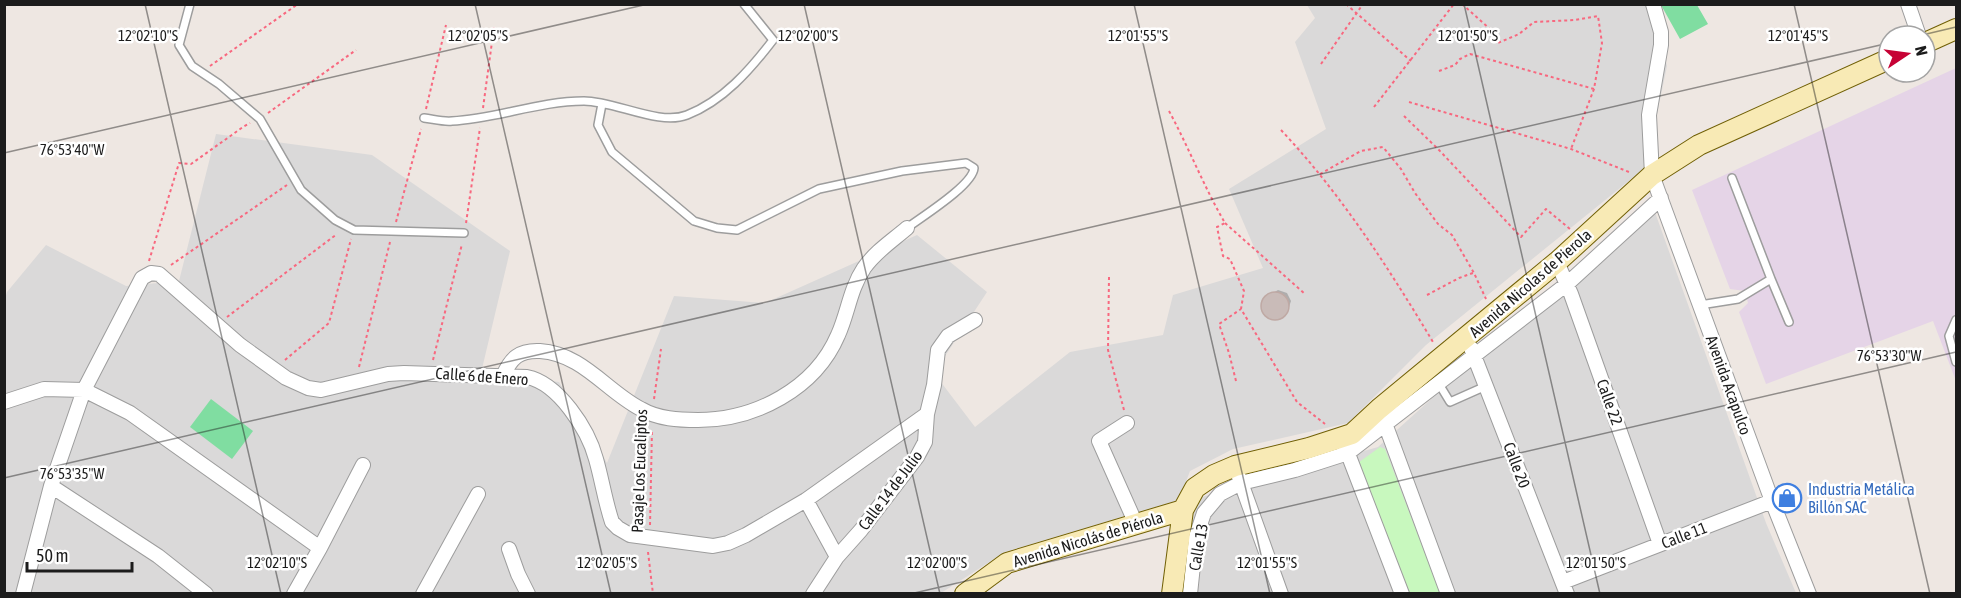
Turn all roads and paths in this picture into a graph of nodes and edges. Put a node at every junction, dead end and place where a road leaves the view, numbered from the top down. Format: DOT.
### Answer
graph roads {
  1 [pos="190,4"];
  2 [pos="298,4"];
  3 [pos="744,4"];
  4 [pos="1346,4"];
  5 [pos="1362,4"];
  6 [pos="1454,4"];
  7 [pos="1462,4"];
  8 [pos="1653,4"];
  9 [pos="1908,4"];
  10 [pos="1356,13"];
  11 [pos="1915,24"];
  12 [pos="446,25"];
  13 [pos="494,27"];
  14 [pos="1956,29"];
  15 [pos="1937,38"];
  16 [pos="356,50"];
  17 [pos="1411,61"];
  18 [pos="1321,64"];
  19 [pos="1877,64"];
  20 [pos="1439,71"];
  21 [pos="201,72"];
  22 [pos="1594,89"];
  23 [pos="1409,102"];
  24 [pos="602,104"];
  25 [pos="1374,107"];
  26 [pos="1169,111"];
  27 [pos="1404,117"];
  28 [pos="424,118"];
  29 [pos="260,119"];
  30 [pos="482,119"];
  31 [pos="1281,130"];
  32 [pos="1571,149"];
  33 [pos="1320,174"];
  34 [pos="1650,177"];
  35 [pos="1732,178"];
  36 [pos="294,179"];
  37 [pos="1661,198"];
  38 [pos="1225,223"];
  39 [pos="907,228"];
  40 [pos="350,229"];
  41 [pos="393,231"];
  42 [pos="464,233"];
  43 [pos="1581,240"];
  44 [pos="1557,262"];
  45 [pos="1474,273"];
  46 [pos="152,274"];
  47 [pos="1110,277"];
  48 [pos="1772,279"];
  49 [pos="1567,284"];
  50 [pos="1304,293"];
  51 [pos="1427,295"];
  52 [pos="1700,306"];
  53 [pos="1241,309"];
  54 [pos="1493,316"];
  55 [pos="975,320"];
  56 [pos="1956,320"];
  57 [pos="1789,322"];
  58 [pos="217,324"];
  59 [pos="1471,346"];
  60 [pos="661,349"];
  61 [pos="1443,358"];
  62 [pos="1956,362"];
  63 [pos="274,370"];
  64 [pos="430,372"];
  65 [pos="503,376"];
  66 [pos="1236,381"];
  67 [pos="355,382"];
  68 [pos="1439,384"];
  69 [pos="1486,386"];
  70 [pos="84,390"];
  71 [pos="4,402"];
  72 [pos="652,414"];
  73 [pos="927,414"];
  74 [pos="1382,417"];
  75 [pos="1127,423"];
  76 [pos="1345,446"];
  77 [pos="363,465"];
  78 [pos="1238,475"];
  79 [pos="51,486"];
  80 [pos="478,494"];
  81 [pos="806,500"];
  82 [pos="1772,501"];
  83 [pos="1183,510"];
  84 [pos="1136,524"];
  85 [pos="649,537"];
  86 [pos="1660,544"];
  87 [pos="320,548"];
  88 [pos="509,549"];
  89 [pos="837,557"];
  90 [pos="1565,588"];
  91 [pos="23,594"];
  92 [pos="206,594"];
  93 [pos="294,594"];
  94 [pos="423,594"];
  95 [pos="528,594"];
  96 [pos="653,594"];
  97 [pos="813,594"];
  98 [pos="965,594"];
  99 [pos="1172,594"];
  100 [pos="1190,594"];
  101 [pos="1281,594"];
  102 [pos="1402,594"];
  103 [pos="1448,594"];
  104 [pos="1809,594"];
  1 -- 21 [label="lane"];
  2 -- 21 [label="path"];
  3 -- 24 [label="lane"];
  4 -- 10 [label="path"];
  5 -- 10 [label="path"];
  6 -- 17 [label="path"];
  7 -- 22 [label="path"];
  8 -- 34 [label="street, Avenida Acapulco"];
  9 -- 11 [label="street"];
  10 -- 17 [label="path"];
  10 -- 18 [label="path"];
  12 -- 28 [label="path"];
  13 -- 30 [label="path"];
  14 -- 15 [label="street"];
  16 -- 29 [label="path"];
  17 -- 25 [label="path"];
  19 -- 34 [label="street, Avenida Nicolas de Pierola"];
  20 -- 22 [label="path"];
  21 -- 29 [label="lane"];
  22 -- 32 [label="path"];
  23 -- 32 [label="path"];
  24 -- 30 [label="lane"];
  24 -- 39 [label="lane"];
  26 -- 38 [label="path"];
  27 -- 43 [label="path"];
  28 -- 30 [label="lane"];
  28 -- 41 [label="path"];
  29 -- 36 [label="lane"];
  29 -- 46 [label="path"];
  30 -- 42 [label="path"];
  31 -- 33 [label="path"];
  32 -- 34 [label="path"];
  33 -- 45 [label="path"];
  33 -- 61 [label="path"];
  34 -- 37 [label="street, Avenida Acapulco"];
  34 -- 43 [label="street, Avenida Nicolas de Pierola"];
  35 -- 48 [label="lane"];
  36 -- 40 [label="lane"];
  36 -- 46 [label="path"];
  37 -- 49 [label="street"];
  37 -- 52 [label="street, Avenida Acapulco"];
  38 -- 50 [label="path"];
  38 -- 53 [label="path"];
  39 -- 72 [label="street"];
  40 -- 41 [label="lane"];
  40 -- 58 [label="path"];
  40 -- 63 [label="path"];
  41 -- 42 [label="lane"];
  41 -- 67 [label="path"];
  42 -- 64 [label="path"];
  43 -- 44 [label="street, Avenida Nicolas de Pierola"];
  44 -- 49 [label="street, Calle 22"];
  44 -- 54 [label="street, Avenida Nicolas de Pierola"];
  45 -- 51 [label="path"];
  45 -- 54 [label="path"];
  46 -- 58 [label="street, Calle 6 de Enero"];
  46 -- 70 [label="street"];
  47 -- 75 [label="path"];
  48 -- 52 [label="lane"];
  48 -- 57 [label="lane"];
  49 -- 59 [label="street"];
  49 -- 86 [label="street, Calle 22"];
  52 -- 82 [label="street, Avenida Acapulco"];
  53 -- 66 [label="path"];
  53 -- 76 [label="path"];
  54 -- 59 [label="street, Avenida Nicolas de Pierola"];
  55 -- 73 [label="street, Calle 14 de Julio"];
  56 -- 62 [label="lane"];
  58 -- 63 [label="street, Calle 6 de Enero"];
  59 -- 61 [label="street, Avenida Nicolas de Pierola"];
  59 -- 68 [label="street"];
  59 -- 69 [label="street, Calle 20"];
  60 -- 72 [label="path, Pasaje Los Eucaliptos"];
  61 -- 74 [label="street, Avenida Nicolas de Pierola"];
  63 -- 67 [label="street, Calle 6 de Enero"];
  64 -- 65 [label="street, Calle 6 de Enero"];
  64 -- 67 [label="street, Calle 6 de Enero"];
  65 -- 72 [label="street"];
  65 -- 85 [label="street, Calle 6 de Enero"];
  68 -- 69 [label="lane"];
  68 -- 74 [label="street"];
  69 -- 90 [label="street, Calle 20"];
  70 -- 71 [label="street"];
  70 -- 79 [label="street"];
  70 -- 87 [label="street"];
  72 -- 85 [label="path, Pasaje Los Eucaliptos"];
  73 -- 81 [label="street, Calle 6 de Enero"];
  73 -- 89 [label="street, Calle 14 de Julio"];
  74 -- 76 [label="street, Avenida Nicolas de Pierola"];
  74 -- 103 [label="street"];
  75 -- 84 [label="street"];
  76 -- 78 [label="street, Avenida Nicolas de Pierola"];
  76 -- 102 [label="street"];
  77 -- 87 [label="street"];
  78 -- 83 [label="street, Avenida Nicolas de Pierola"];
  78 -- 100 [label="street, Calle 13"];
  78 -- 101 [label="street"];
  79 -- 91 [label="street"];
  79 -- 92 [label="street"];
  80 -- 94 [label="street"];
  81 -- 85 [label="street, Calle 6 de Enero"];
  81 -- 89 [label="street"];
  82 -- 86 [label="street, Calle 11"];
  82 -- 104 [label="street, Avenida Acapulco"];
  83 -- 84 [label="street, Avenida Nicolás de Piérola"];
  83 -- 99 [label="street"];
  84 -- 98 [label="street, Avenida Nicolás de Piérola"];
  85 -- 96 [label="path, Pasaje Los Eucaliptos"];
  86 -- 90 [label="street, Calle 11"];
  87 -- 93 [label="street"];
  88 -- 95 [label="street"];
  89 -- 97 [label="street, Calle 14 de Julio"];
}
